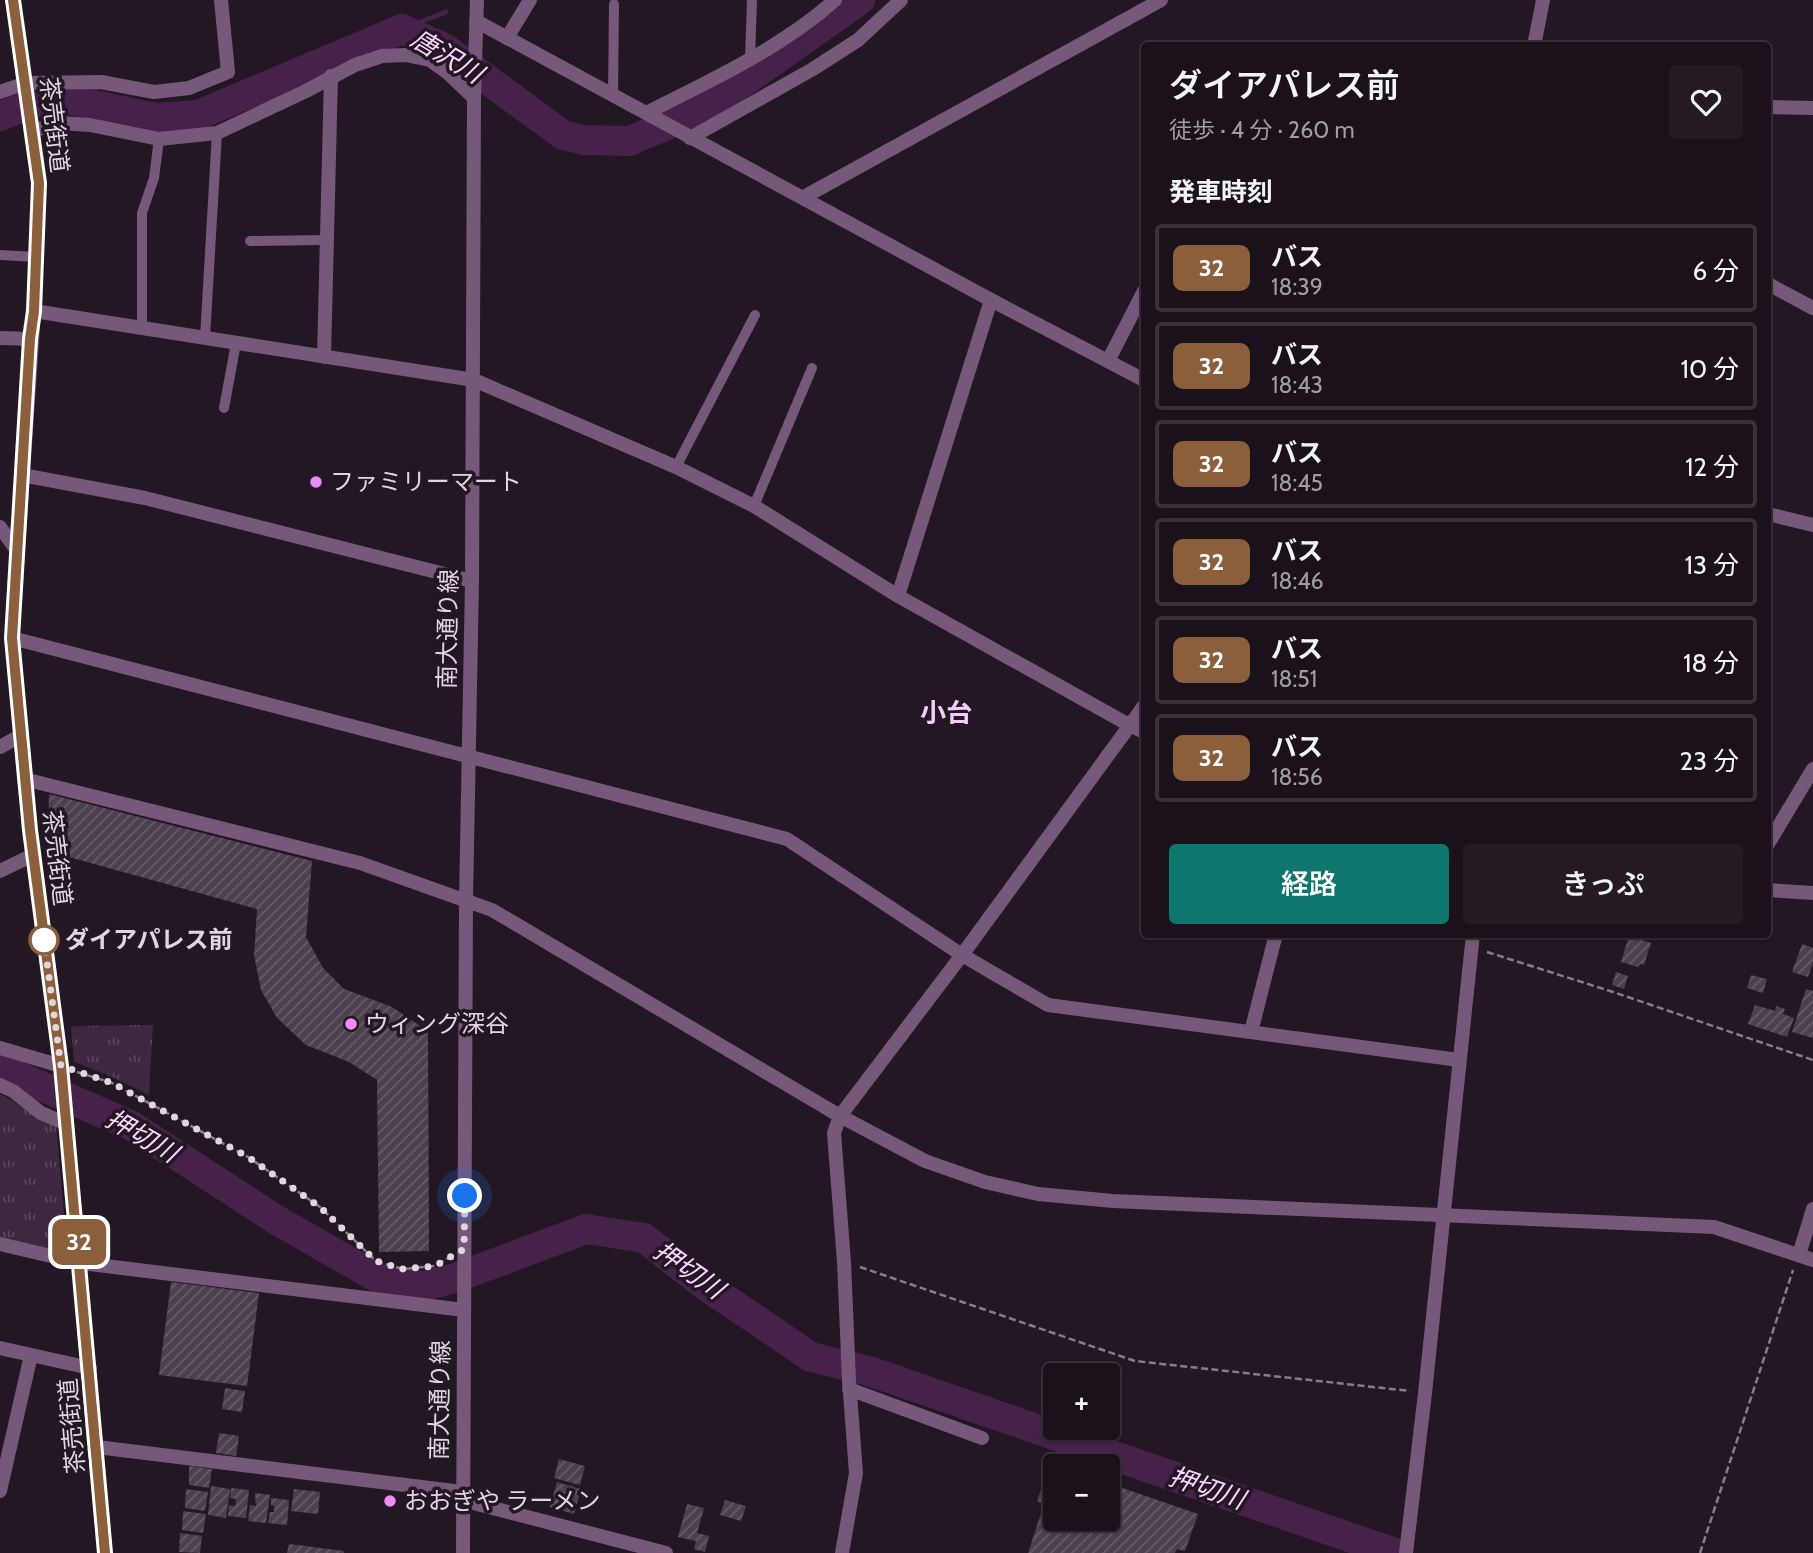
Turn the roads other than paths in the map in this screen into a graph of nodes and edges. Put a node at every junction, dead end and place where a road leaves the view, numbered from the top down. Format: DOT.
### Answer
graph roads {
  1 [pos="13,0"];
  2 [pos="221,0"];
  3 [pos="477,0"];
  4 [pos="530,0"];
  5 [pos="752,0"];
  6 [pos="835,0"];
  7 [pos="901,0"];
  8 [pos="1161,0"];
  9 [pos="1543,0"];
  10 [pos="614,4"];
  11 [pos="476,21"];
  12 [pos="507,38"];
  13 [pos="1535,42"];
  14 [pos="750,59"];
  15 [pos="331,76"];
  16 [pos="26,86"];
  17 [pos="0,92"];
  18 [pos="474,92"];
  19 [pos="613,96"];
  20 [pos="1771,107"];
  21 [pos="1813,108"];
  22 [pos="649,114"];
  23 [pos="30,126"];
  24 [pos="217,133"];
  25 [pos="686,135"];
  26 [pos="159,139"];
  27 [pos="804,197"];
  28 [pos="327,240"];
  29 [pos="250,241"];
  30 [pos="0,255"];
  31 [pos="36,257"];
  32 [pos="1771,286"];
  33 [pos="1141,297"];
  34 [pos="991,300"];
  35 [pos="1813,308"];
  36 [pos="34,311"];
  37 [pos="755,315"];
  38 [pos="142,328"];
  39 [pos="0,338"];
  40 [pos="205,338"];
  41 [pos="30,339"];
  42 [pos="236,342"];
  43 [pos="324,356"];
  44 [pos="1108,361"];
  45 [pos="813,368"];
  46 [pos="1141,378"];
  47 [pos="474,380"];
  48 [pos="224,408"];
  49 [pos="676,467"];
  50 [pos="22,475"];
  51 [pos="754,506"];
  52 [pos="1771,515"];
  53 [pos="1813,525"];
  54 [pos="0,527"];
  55 [pos="18,552"];
  56 [pos="472,580"];
  57 [pos="898,596"];
  58 [pos="9,644"];
  59 [pos="1138,729"];
  60 [pos="20,736"];
  61 [pos="0,747"];
  62 [pos="469,758"];
  63 [pos="1813,769"];
  64 [pos="24,779"];
  65 [pos="1771,839"];
  66 [pos="33,855"];
  67 [pos="0,871"];
  68 [pos="1771,890"];
  69 [pos="1813,892"];
  70 [pos="466,901"];
  71 [pos="1275,938"];
  72 [pos="1472,941"];
  73 [pos="962,955"];
  74 [pos="1251,1032"];
  75 [pos="0,1048"];
  76 [pos="1459,1060"];
  77 [pos="61,1072"];
  78 [pos="0,1085"];
  79 [pos="840,1116"];
  80 [pos="66,1119"];
  81 [pos="1813,1209"];
  82 [pos="1443,1215"];
  83 [pos="0,1244"];
  84 [pos="1806,1257"];
  85 [pos="80,1262"];
  86 [pos="464,1310"];
  87 [pos="0,1348"];
  88 [pos="31,1355"];
  89 [pos="90,1368"];
  90 [pos="849,1384"];
  91 [pos="982,1438"];
  92 [pos="96,1447"];
  93 [pos="0,1488"];
  94 [pos="462,1496"];
  95 [pos="1407,1548"];
  96 [pos="105,1553"];
  97 [pos="463,1553"];
  98 [pos="666,1553"];
  99 [pos="842,1553"];
  1 -- 16 [label="street, 茶売街道"];
  2 -- 16 [label="street"];
  3 -- 11 [label="street, 南大通り線"];
  4 -- 12 [label="street"];
  5 -- 14 [label="lane"];
  6 -- 14 [label="street"];
  7 -- 25 [label="street"];
  8 -- 27 [label="street"];
  9 -- 13 [label="street"];
  10 -- 19 [label="lane"];
  11 -- 12 [label="street"];
  11 -- 18 [label="street, 南大通り線"];
  12 -- 19 [label="street"];
  14 -- 22 [label="street"];
  15 -- 18 [label="street"];
  15 -- 24 [label="street"];
  15 -- 28 [label="street"];
  16 -- 17 [label="street"];
  16 -- 23 [label="street, 茶売街道"];
  18 -- 47 [label="street, 南大通り線"];
  19 -- 22 [label="street"];
  20 -- 21 [label="street"];
  22 -- 25 [label="street"];
  23 -- 26 [label="street"];
  23 -- 31 [label="street, 茶売街道"];
  24 -- 26 [label="street"];
  24 -- 40 [label="lane"];
  25 -- 27 [label="street"];
  26 -- 38 [label="lane"];
  27 -- 34 [label="street"];
  28 -- 29 [label="lane"];
  28 -- 43 [label="street"];
  30 -- 31 [label="lane"];
  31 -- 36 [label="street, 茶売街道"];
  32 -- 35 [label="street"];
  33 -- 44 [label="street"];
  34 -- 44 [label="street"];
  34 -- 57 [label="street"];
  36 -- 38 [label="street"];
  36 -- 41 [label="street, 茶売街道"];
  37 -- 49 [label="lane"];
  38 -- 40 [label="street"];
  39 -- 41 [label="street"];
  40 -- 42 [label="street"];
  41 -- 50 [label="street, 茶売街道"];
  42 -- 43 [label="street"];
  42 -- 48 [label="lane"];
  43 -- 47 [label="street"];
  44 -- 46 [label="street"];
  45 -- 51 [label="lane"];
  47 -- 49 [label="street"];
  47 -- 56 [label="street, 南大通り線"];
  49 -- 51 [label="street"];
  50 -- 55 [label="street, 茶売街道"];
  50 -- 56 [label="street"];
  51 -- 57 [label="street"];
  52 -- 53 [label="street"];
  54 -- 55 [label="street"];
  55 -- 58 [label="street, 茶売街道"];
  56 -- 62 [label="street, 南大通り線"];
  57 -- 59 [label="street"];
  58 -- 60 [label="street, 茶売街道"];
  58 -- 62 [label="street"];
  59 -- 73 [label="street"];
  60 -- 61 [label="street"];
  60 -- 64 [label="street, 茶売街道"];
  62 -- 70 [label="street, 南大通り線"];
  62 -- 73 [label="street"];
  63 -- 65 [label="street"];
  64 -- 66 [label="street, 茶売街道"];
  64 -- 70 [label="street"];
  66 -- 67 [label="street"];
  66 -- 77 [label="street, 茶売街道"];
  68 -- 69 [label="street"];
  70 -- 79 [label="street"];
  70 -- 86 [label="street, 南大通り線"];
  71 -- 74 [label="street"];
  72 -- 76 [label="street"];
  73 -- 74 [label="street"];
  73 -- 79 [label="street"];
  74 -- 76 [label="street"];
  75 -- 77 [label="street"];
  76 -- 82 [label="street"];
  77 -- 80 [label="street, 茶売街道"];
  78 -- 80 [label="street"];
  79 -- 82 [label="street"];
  79 -- 90 [label="street"];
  80 -- 85 [label="street, 茶売街道"];
  81 -- 84 [label="street"];
  82 -- 84 [label="street"];
  82 -- 95 [label="street"];
  83 -- 85 [label="street"];
  85 -- 86 [label="street"];
  85 -- 89 [label="street, 茶売街道"];
  86 -- 94 [label="street, 南大通り線"];
  87 -- 88 [label="street"];
  88 -- 89 [label="street"];
  88 -- 93 [label="street"];
  89 -- 92 [label="street, 茶売街道"];
  90 -- 91 [label="street"];
  90 -- 99 [label="street"];
  92 -- 94 [label="street"];
  92 -- 96 [label="street, 茶売街道"];
  94 -- 97 [label="street, 南大通り線"];
  94 -- 98 [label="street"];
}
